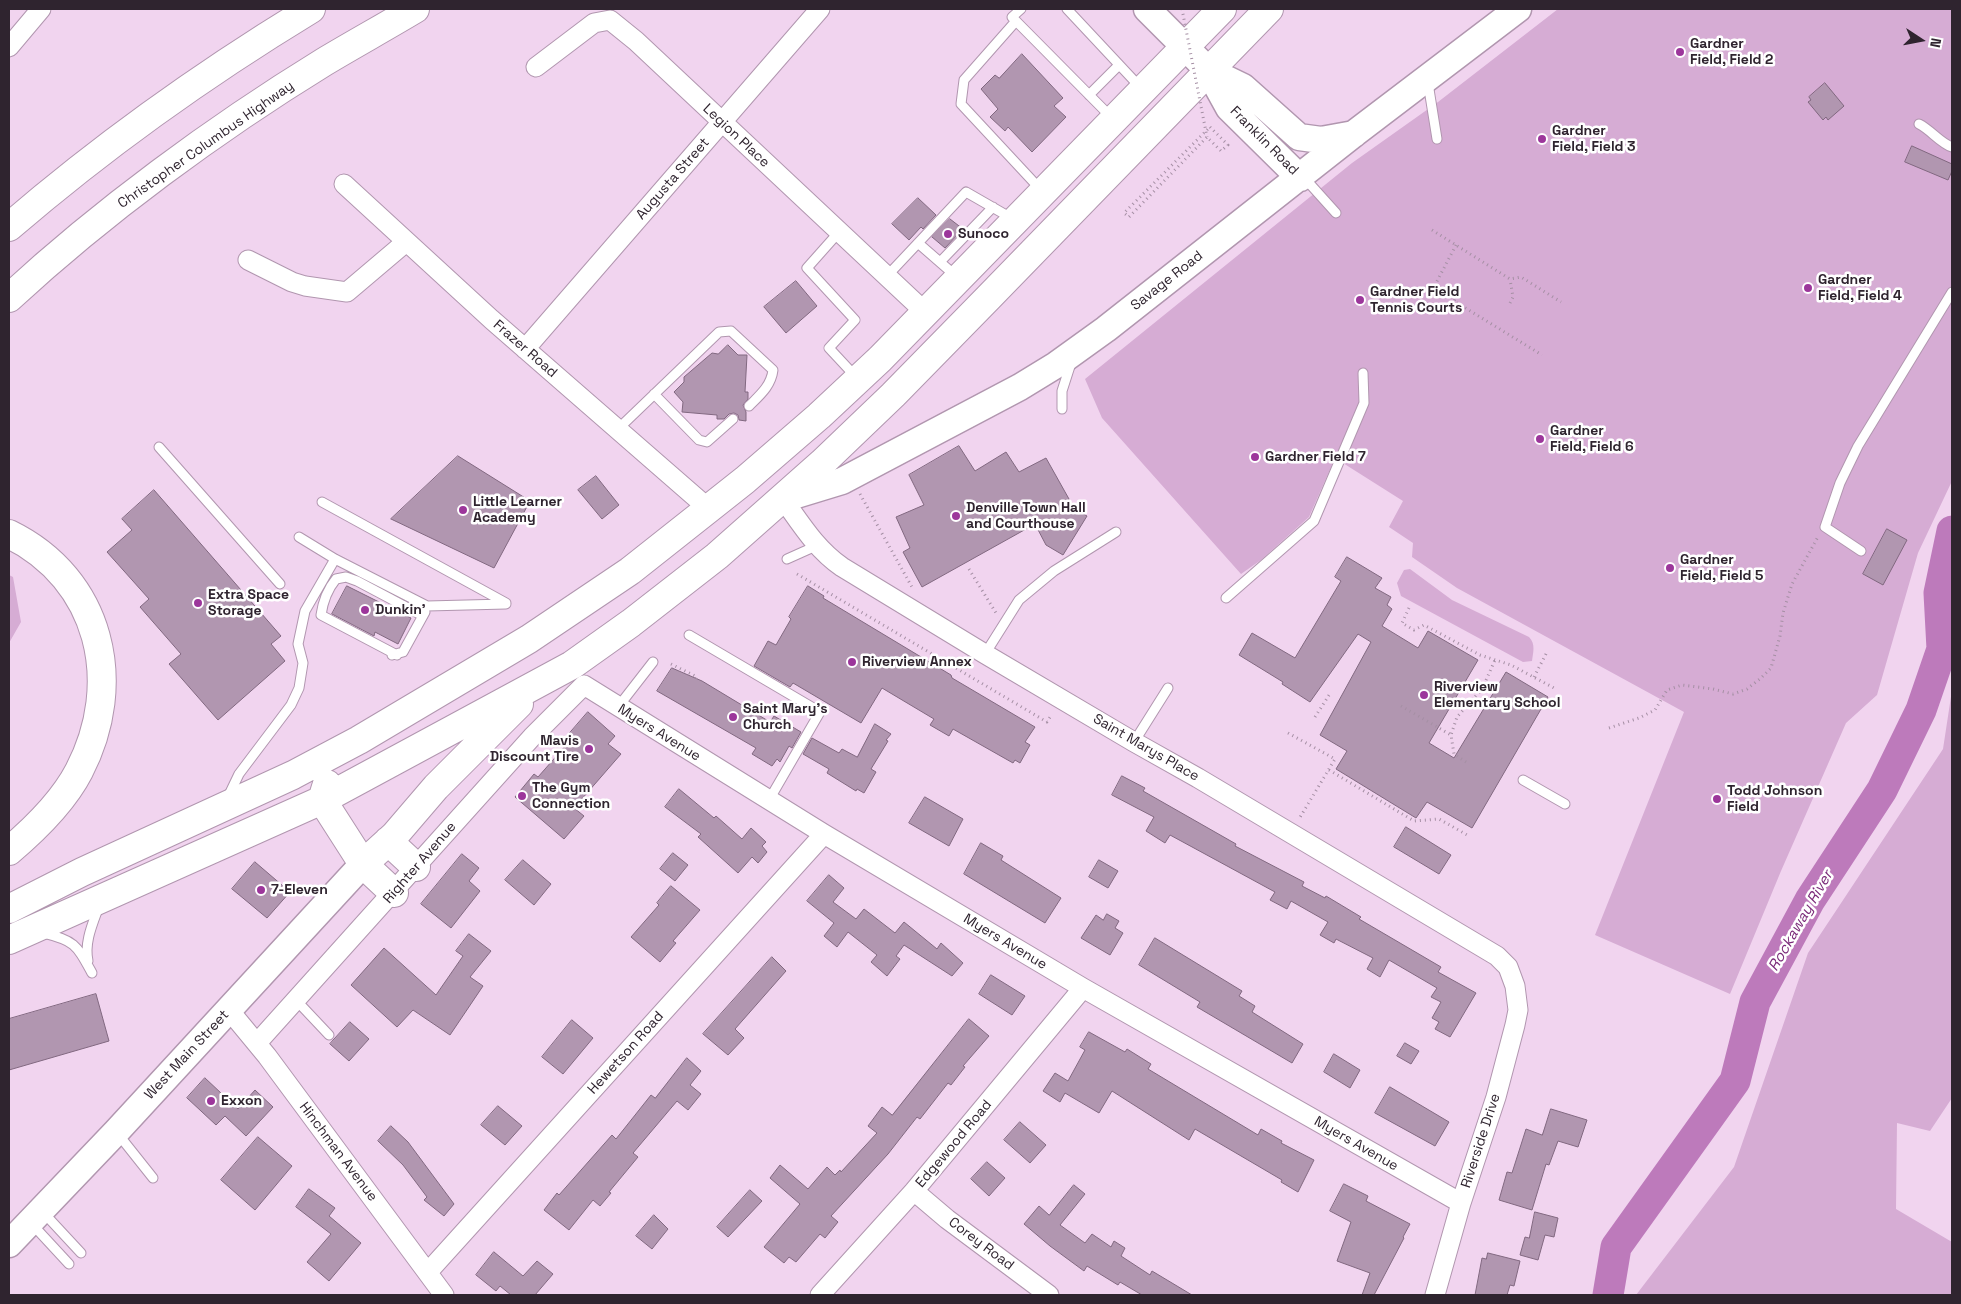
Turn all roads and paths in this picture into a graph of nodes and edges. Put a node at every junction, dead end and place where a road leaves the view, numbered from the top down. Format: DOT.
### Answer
graph roads {
  1 [pos="41,9"];
  2 [pos="310,9"];
  3 [pos="415,9"];
  4 [pos="820,9"];
  5 [pos="1021,9"];
  6 [pos="1067,9"];
  7 [pos="1147,9"];
  8 [pos="1182,9"];
  9 [pos="1222,9"];
  10 [pos="1269,9"];
  11 [pos="1518,9"];
  12 [pos="1016,21"];
  13 [pos="9,47"];
  14 [pos="1185,47"];
  15 [pos="1119,65"];
  16 [pos="536,67"];
  17 [pos="1208,70"];
  18 [pos="1427,78"];
  19 [pos="1142,90"];
  20 [pos="1089,95"];
  21 [pos="1114,120"];
  22 [pos="722,123"];
  23 [pos="1920,124"];
  24 [pos="1356,133"];
  25 [pos="1207,137"];
  26 [pos="1300,137"];
  27 [pos="1436,139"];
  28 [pos="1952,147"];
  29 [pos="1300,178"];
  30 [pos="344,184"];
  31 [pos="1043,192"];
  32 [pos="993,207"];
  33 [pos="1336,213"];
  34 [pos="1016,220"];
  35 [pos="9,227"];
  36 [pos="1432,230"];
  37 [pos="839,232"];
  38 [pos="406,242"];
  39 [pos="918,243"];
  40 [pos="1456,245"];
  41 [pos="248,260"];
  42 [pos="950,270"];
  43 [pos="887,276"];
  44 [pos="1510,279"];
  45 [pos="1952,292"];
  46 [pos="9,298"];
  47 [pos="1561,302"];
  48 [pos="1510,303"];
  49 [pos="926,313"];
  50 [pos="525,349"];
  51 [pos="1074,352"];
  52 [pos="1542,355"];
  53 [pos="1363,373"];
  54 [pos="858,379"];
  55 [pos="654,394"];
  56 [pos="748,406"];
  57 [pos="1062,409"];
  58 [pos="733,420"];
  59 [pos="617,430"];
  60 [pos="159,447"];
  61 [pos="855,487"];
  62 [pos="784,499"];
  63 [pos="322,502"];
  64 [pos="709,510"];
  65 [pos="1824,527"];
  66 [pos="1116,532"];
  67 [pos="9,534"];
  68 [pos="299,537"];
  69 [pos="816,546"];
  70 [pos="1861,551"];
  71 [pos="335,559"];
  72 [pos="787,559"];
  73 [pos="970,568"];
  74 [pos="797,574"];
  75 [pos="280,584"];
  76 [pos="914,592"];
  77 [pos="1226,598"];
  78 [pos="427,606"];
  79 [pos="1409,608"];
  80 [pos="305,611"];
  81 [pos="423,616"];
  82 [pos="997,616"];
  83 [pos="689,635"];
  84 [pos="1547,652"];
  85 [pos="588,654"];
  86 [pos="985,654"];
  87 [pos="397,655"];
  88 [pos="1495,660"];
  89 [pos="653,662"];
  90 [pos="671,664"];
  91 [pos="1534,677"];
  92 [pos="695,680"];
  93 [pos="541,682"];
  94 [pos="584,685"];
  95 [pos="1168,688"];
  96 [pos="1556,689"];
  97 [pos="1331,692"];
  98 [pos="1401,706"];
  99 [pos="617,707"];
  100 [pos="1055,709"];
  101 [pos="1315,717"];
  102 [pos="1609,728"];
  103 [pos="1288,733"];
  104 [pos="1452,736"];
  105 [pos="359,740"];
  106 [pos="1134,742"];
  107 [pos="1466,762"];
  108 [pos="1329,770"];
  109 [pos="1523,780"];
  110 [pos="322,800"];
  111 [pos="769,800"];
  112 [pos="1565,804"];
  113 [pos="223,806"];
  114 [pos="1299,820"];
  115 [pos="824,834"];
  116 [pos="1468,836"];
  117 [pos="388,842"];
  118 [pos="9,850"];
  119 [pos="363,864"];
  120 [pos="416,867"];
  121 [pos="394,893"];
  122 [pos="102,898"];
  123 [pos="9,908"];
  124 [pos="20,935"];
  125 [pos="1515,986"];
  126 [pos="1083,988"];
  127 [pos="296,1000"];
  128 [pos="229,1010"];
  129 [pos="330,1035"];
  130 [pos="257,1043"];
  131 [pos="116,1132"];
  132 [pos="153,1178"];
  133 [pos="914,1191"];
  134 [pos="1461,1203"];
  135 [pos="27,1217"];
  136 [pos="9,1244"];
  137 [pos="81,1253"];
  138 [pos="70,1264"];
  139 [pos="428,1272"];
  140 [pos="444,1295"];
  141 [pos="820,1295"];
  142 [pos="1049,1295"];
  143 [pos="1435,1295"];
  1 -- 13 [label="street"];
  2 -- 35 [label="highway"];
  3 -- 46 [label="highway, Christopher Columbus Highway"];
  4 -- 22 [label="street, Augusta Street"];
  5 -- 12 [label="lane"];
  6 -- 15 [label="lane"];
  7 -- 14 [label="street, Franklin Road"];
  8 -- 25 [label="path, bridge"];
  9 -- 14 [label="highway"];
  10 -- 17 [label="highway"];
  11 -- 18 [label="street, Savage Road"];
  12 -- 20 [label="lane"];
  12 -- 31 [label="lane"];
  14 -- 17 [label="street, Franklin Road"];
  14 -- 19 [label="highway"];
  15 -- 19 [label="lane"];
  15 -- 20 [label="lane"];
  16 -- 22 [label="street, Legion Place"];
  17 -- 26 [label="street, Franklin Road"];
  17 -- 29 [label="street, Franklin Road"];
  17 -- 62 [label="highway"];
  18 -- 24 [label="street, Savage Road"];
  18 -- 27 [label="lane"];
  19 -- 21 [label="highway"];
  20 -- 21 [label="lane"];
  21 -- 31 [label="highway"];
  22 -- 37 [label="street, Legion Place"];
  22 -- 50 [label="street, Augusta Street"];
  23 -- 28 [label="lane"];
  24 -- 26 [label="street, Franklin Road"];
  24 -- 29 [label="street, Savage Road"];
  25 -- 25 [label="path"];
  26 -- 29 [label="street, Franklin Road"];
  29 -- 33 [label="lane"];
  29 -- 51 [label="street, Savage Road"];
  30 -- 38 [label="street, Frazer Road"];
  31 -- 34 [label="highway"];
  32 -- 34 [label="lane"];
  32 -- 39 [label="lane"];
  32 -- 42 [label="lane"];
  34 -- 42 [label="highway"];
  36 -- 40 [label="path"];
  37 -- 43 [label="street, Legion Place"];
  37 -- 54 [label="lane"];
  38 -- 41 [label="street"];
  38 -- 50 [label="street, Frazer Road"];
  39 -- 42 [label="lane"];
  39 -- 43 [label="lane"];
  40 -- 44 [label="path"];
  40 -- 52 [label="path"];
  42 -- 49 [label="highway"];
  43 -- 49 [label="street, Legion Place"];
  44 -- 47 [label="path"];
  44 -- 48 [label="path"];
  45 -- 65 [label="lane"];
  49 -- 54 [label="highway"];
  50 -- 59 [label="street, Frazer Road"];
  51 -- 57 [label="lane"];
  51 -- 62 [label="street, Savage Road"];
  53 -- 77 [label="lane"];
  54 -- 64 [label="highway"];
  55 -- 56 [label="lane"];
  55 -- 58 [label="lane"];
  55 -- 59 [label="lane"];
  59 -- 64 [label="street, Frazer Road"];
  60 -- 75 [label="lane"];
  61 -- 76 [label="path"];
  62 -- 69 [label="street, Saint Marys Place"];
  62 -- 85 [label="highway"];
  63 -- 78 [label="lane"];
  64 -- 105 [label="highway"];
  65 -- 70 [label="lane"];
  65 -- 102 [label="path"];
  66 -- 86 [label="lane"];
  67 -- 118 [label="highway"];
  68 -- 71 [label="lane"];
  69 -- 72 [label="lane"];
  69 -- 86 [label="street, Saint Marys Place"];
  71 -- 78 [label="lane"];
  71 -- 80 [label="lane"];
  73 -- 82 [label="path"];
  74 -- 100 [label="path"];
  78 -- 81 [label="lane"];
  79 -- 88 [label="path"];
  80 -- 87 [label="lane"];
  80 -- 113 [label="lane"];
  81 -- 87 [label="lane"];
  81 -- 87 [label="lane"];
  83 -- 111 [label="lane"];
  84 -- 91 [label="path"];
  85 -- 93 [label="highway"];
  85 -- 94 [label="street"];
  86 -- 106 [label="street, Saint Marys Place"];
  88 -- 91 [label="path"];
  88 -- 104 [label="path"];
  89 -- 99 [label="lane"];
  90 -- 92 [label="path"];
  91 -- 96 [label="path"];
  93 -- 110 [label="highway"];
  93 -- 117 [label="highway"];
  94 -- 99 [label="street, Myers Avenue"];
  94 -- 120 [label="street, Righter Avenue"];
  95 -- 106 [label="lane"];
  97 -- 101 [label="path"];
  98 -- 104 [label="path"];
  99 -- 111 [label="street, Myers Avenue"];
  103 -- 108 [label="path"];
  104 -- 107 [label="path"];
  105 -- 110 [label="highway"];
  105 -- 113 [label="highway"];
  106 -- 125 [label="street, Saint Marys Place"];
  108 -- 114 [label="path"];
  108 -- 116 [label="path"];
  109 -- 112 [label="lane"];
  110 -- 119 [label="highway"];
  110 -- 122 [label="highway"];
  111 -- 115 [label="street, Myers Avenue"];
  113 -- 123 [label="highway"];
  115 -- 126 [label="street, Myers Avenue"];
  115 -- 139 [label="street, Hewetson Road"];
  117 -- 119 [label="highway"];
  117 -- 120 [label="highway"];
  119 -- 121 [label="highway"];
  119 -- 128 [label="street, West Main Street"];
  120 -- 121 [label="street, Righter Avenue"];
  121 -- 127 [label="street, Righter Avenue"];
  122 -- 124 [label="highway"];
  122 -- 124 [label="lane"];
  125 -- 134 [label="street, Riverside Drive"];
  126 -- 133 [label="street, Edgewood Road"];
  126 -- 134 [label="street, Myers Avenue"];
  127 -- 129 [label="lane"];
  127 -- 130 [label="street, Righter Avenue"];
  128 -- 130 [label="street, Hinchman Avenue"];
  128 -- 131 [label="street, West Main Street"];
  130 -- 139 [label="street, Hinchman Avenue"];
  131 -- 132 [label="lane"];
  131 -- 135 [label="street, West Main Street"];
  133 -- 141 [label="street, Edgewood Road"];
  133 -- 142 [label="street, Corey Road"];
  134 -- 143 [label="street, Riverside Drive"];
  135 -- 136 [label="street"];
  135 -- 137 [label="lane"];
  135 -- 138 [label="lane"];
  139 -- 140 [label="street, Hinchman Avenue"];
}
